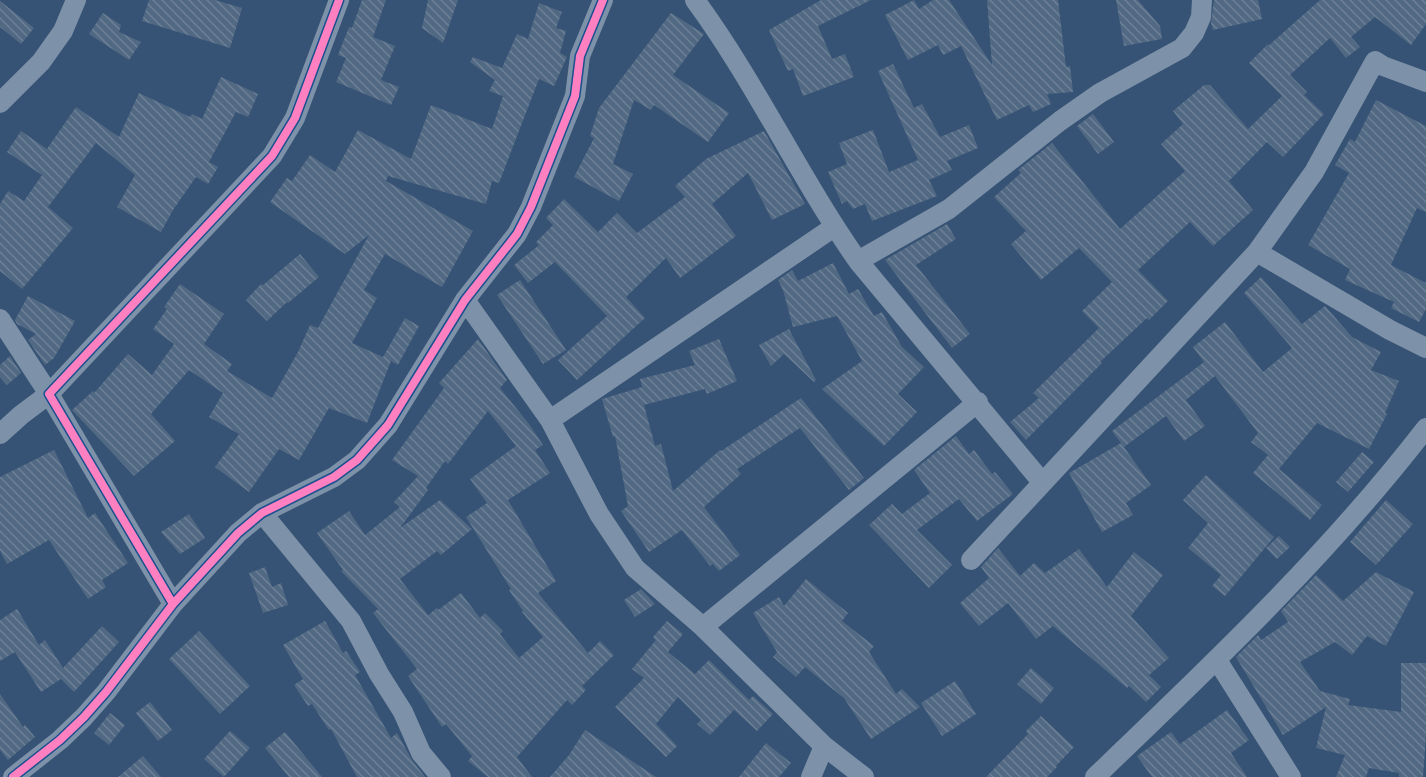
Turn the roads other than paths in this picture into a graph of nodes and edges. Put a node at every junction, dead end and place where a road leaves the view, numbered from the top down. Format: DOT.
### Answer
graph roads {
  1 [pos="76,0"];
  2 [pos="339,0"];
  3 [pos="603,0"];
  4 [pos="695,0"];
  5 [pos="1202,0"];
  6 [pos="1426,82"];
  7 [pos="0,104"];
  8 [pos="834,227"];
  9 [pos="1257,252"];
  10 [pos="858,261"];
  11 [pos="465,300"];
  12 [pos="0,319"];
  13 [pos="1426,348"];
  14 [pos="49,394"];
  15 [pos="978,402"];
  16 [pos="550,420"];
  17 [pos="1426,428"];
  18 [pos="0,434"];
  19 [pos="1042,482"];
  20 [pos="262,513"];
  21 [pos="971,560"];
  22 [pos="173,604"];
  23 [pos="703,627"];
  24 [pos="1217,660"];
  25 [pos="824,746"];
  26 [pos="13,777"];
  27 [pos="441,777"];
  28 [pos="811,777"];
  29 [pos="864,777"];
  30 [pos="1095,777"];
  31 [pos="1291,777"];
  1 -- 7 [label="street"];
  2 -- 14 [label="street"];
  3 -- 11 [label="street"];
  4 -- 8 [label="street"];
  5 -- 10 [label="street"];
  6 -- 9 [label="street"];
  8 -- 10 [label="street"];
  8 -- 16 [label="street"];
  9 -- 13 [label="street"];
  9 -- 19 [label="street"];
  10 -- 15 [label="street"];
  11 -- 16 [label="street"];
  11 -- 20 [label="street"];
  12 -- 14 [label="street"];
  14 -- 18 [label="street"];
  14 -- 22 [label="street"];
  15 -- 19 [label="street"];
  15 -- 23 [label="street"];
  16 -- 23 [label="street"];
  17 -- 24 [label="street"];
  19 -- 21 [label="street"];
  20 -- 22 [label="street"];
  20 -- 27 [label="street"];
  22 -- 26 [label="street"];
  23 -- 25 [label="street"];
  24 -- 30 [label="street"];
  24 -- 31 [label="street"];
  25 -- 28 [label="street"];
  25 -- 29 [label="street"];
}
